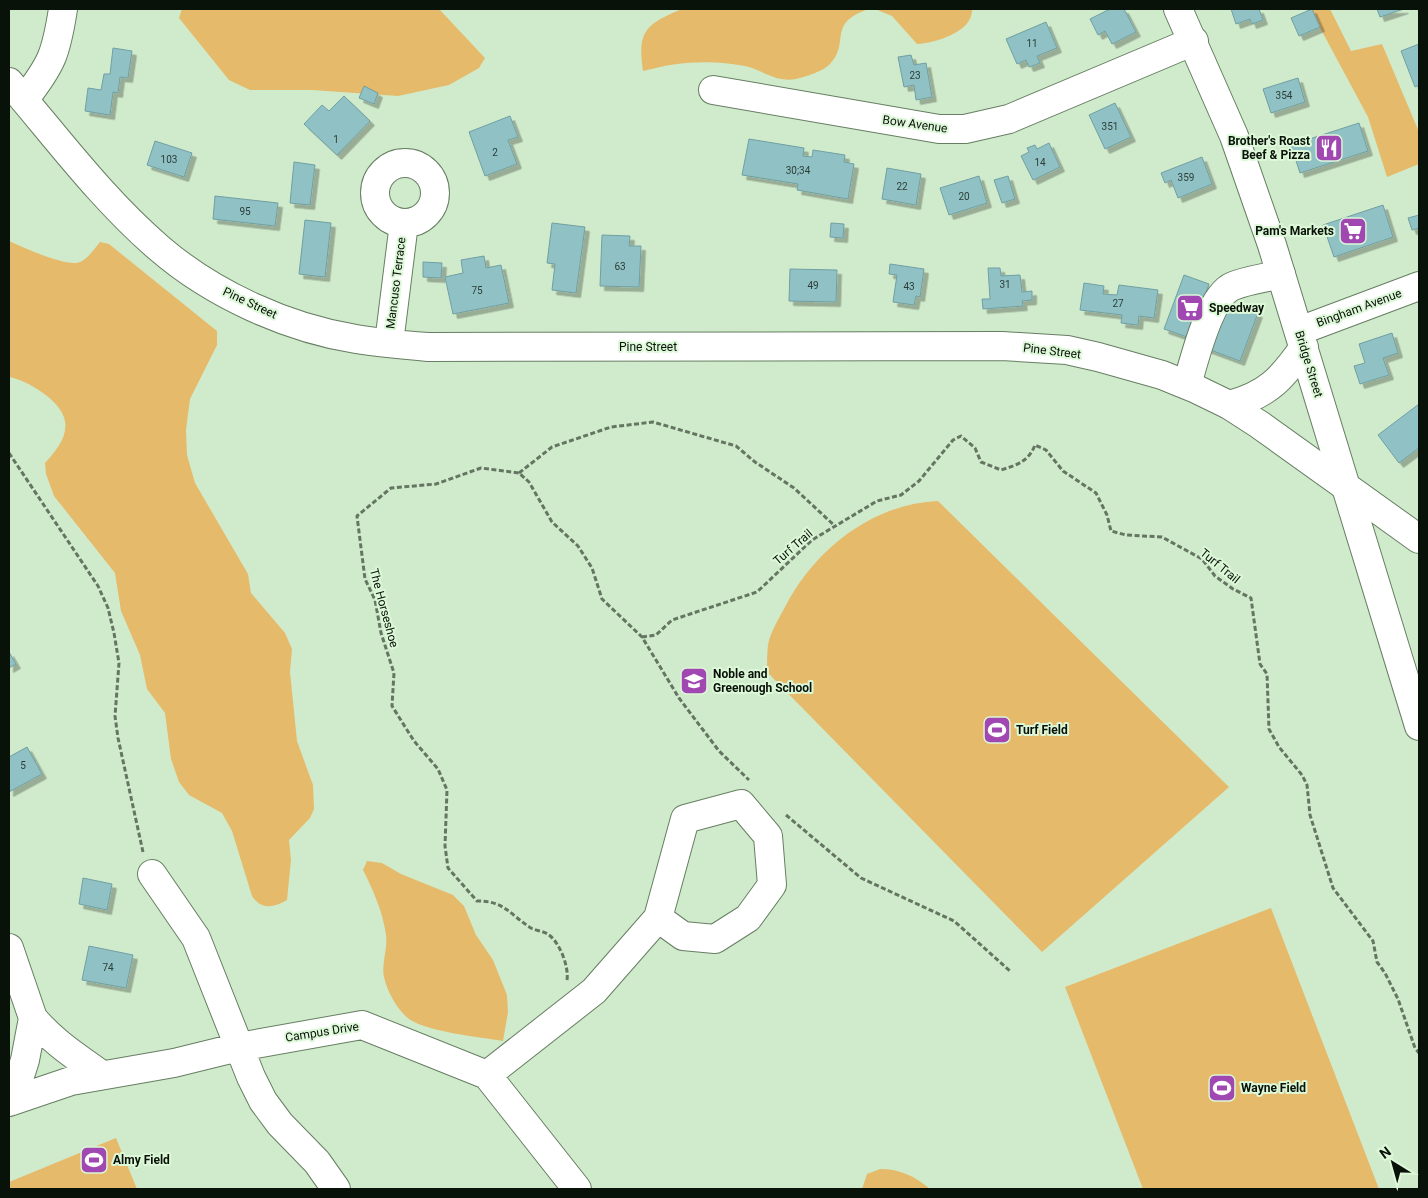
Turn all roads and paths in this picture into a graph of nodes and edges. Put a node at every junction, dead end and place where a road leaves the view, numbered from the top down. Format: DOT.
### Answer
graph roads {
  1 [pos="63,9"];
  2 [pos="1178,9"];
  3 [pos="1194,41"];
  4 [pos="713,90"];
  5 [pos="17,91"];
  6 [pos="404,223"];
  7 [pos="1281,274"];
  8 [pos="1419,286"];
  9 [pos="1301,339"];
  10 [pos="389,344"];
  11 [pos="1187,385"];
  12 [pos="1229,406"];
  13 [pos="9,454"];
  14 [pos="519,473"];
  15 [pos="1347,489"];
  16 [pos="836,528"];
  17 [pos="1419,539"];
  18 [pos="642,637"];
  19 [pos="1419,726"];
  20 [pos="752,783"];
  21 [pos="778,808"];
  22 [pos="152,874"];
  23 [pos="658,918"];
  24 [pos="9,948"];
  25 [pos="1012,972"];
  26 [pos="566,983"];
  27 [pos="33,1018"];
  28 [pos="239,1047"];
  29 [pos="1419,1053"];
  30 [pos="102,1074"];
  31 [pos="487,1074"];
  32 [pos="10,1102"];
  33 [pos="336,1189"];
  34 [pos="577,1189"];
  1 -- 5 [label="street"];
  2 -- 3 [label="street, Bridge Street"];
  3 -- 4 [label="street, Bow Avenue"];
  3 -- 7 [label="street, Bridge Street"];
  5 -- 10 [label="street, Pine Street"];
  6 -- 10 [label="street, Mancuso Terrace"];
  7 -- 9 [label="street, Bridge Street"];
  7 -- 11 [label="street"];
  8 -- 9 [label="street, Bingham Avenue"];
  9 -- 12 [label="street"];
  9 -- 15 [label="street, Bridge Street"];
  10 -- 11 [label="street, Pine Street"];
  11 -- 12 [label="street, Pine Street"];
  12 -- 15 [label="street, Pine Street"];
  13 -- 22 [label="path"];
  14 -- 16 [label="path"];
  14 -- 18 [label="path"];
  14 -- 26 [label="path, The Horseshoe"];
  15 -- 17 [label="street, Pine Street"];
  15 -- 19 [label="street, Bridge Street"];
  16 -- 18 [label="path, Turf Trail"];
  16 -- 29 [label="path, Turf Trail"];
  18 -- 20 [label="path"];
  21 -- 25 [label="path"];
  22 -- 28 [label="street"];
  23 -- 23 [label="street"];
  23 -- 31 [label="street"];
  24 -- 27 [label="street"];
  27 -- 30 [label="street"];
  27 -- 32 [label="street"];
  28 -- 30 [label="street, Campus Drive"];
  28 -- 31 [label="street, Campus Drive"];
  28 -- 33 [label="street"];
  30 -- 32 [label="street, Campus Drive"];
  31 -- 34 [label="street"];
}
